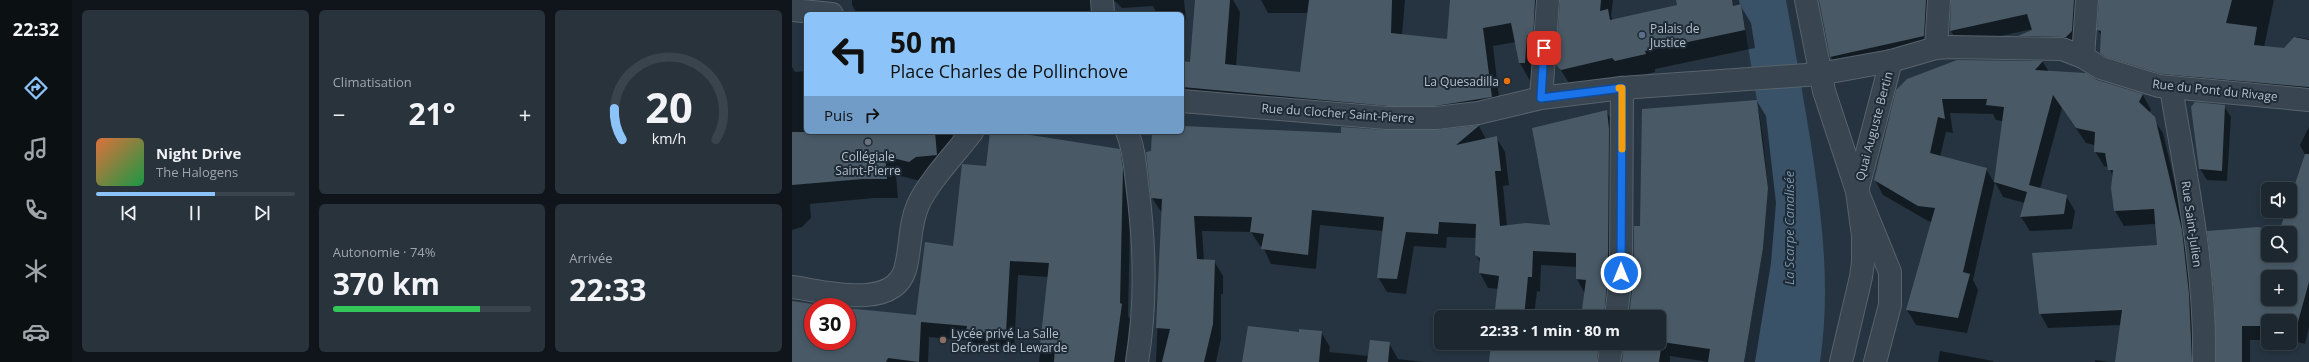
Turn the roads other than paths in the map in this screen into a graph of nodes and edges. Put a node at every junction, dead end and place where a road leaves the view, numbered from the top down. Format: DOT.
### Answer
graph roads {
  1 [pos="829,0"];
  2 [pos="1102,0"];
  3 [pos="1548,0"];
  4 [pos="1806,0"];
  5 [pos="1939,0"];
  6 [pos="2087,0"];
  7 [pos="792,10"];
  8 [pos="812,12"];
  9 [pos="832,12"];
  10 [pos="1103,12"];
  11 [pos="1936,48"];
  12 [pos="2083,57"];
  13 [pos="1891,61"];
  14 [pos="1814,75"];
  15 [pos="1622,88"];
  16 [pos="2171,88"];
  17 [pos="1541,98"];
  18 [pos="2309,100"];
  19 [pos="1184,102"];
  20 [pos="971,134"];
  21 [pos="1128,134"];
  22 [pos="1857,191"];
  23 [pos="792,287"];
  24 [pos="1617,310"];
  25 [pos="1611,350"];
  26 [pos="1137,362"];
  27 [pos="1609,362"];
  28 [pos="1841,362"];
  29 [pos="1875,362"];
  30 [pos="2204,362"];
  1 -- 9 [label="street"];
  2 -- 10 [label="street"];
  3 -- 17 [label="street"];
  4 -- 14 [label="street, Quai Auguste Bertin"];
  5 -- 11 [label="street"];
  6 -- 12 [label="street"];
  7 -- 8 [label="street"];
  11 -- 12 [label="street, Rue du Pont du Rivage"];
  11 -- 13 [label="street, Rue du Pont du Rivage"];
  12 -- 16 [label="street, Rue du Pont du Rivage"];
  13 -- 14 [label="street, Rue du Pont du Rivage"];
  13 -- 22 [label="street, Quai Auguste Bertin"];
  14 -- 15 [label="street, Rue du Pont du Rivage"];
  14 -- 22 [label="street, Quai Auguste Bertin"];
  15 -- 17 [label="street, Rue du Clocher Saint-Pierre"];
  15 -- 24 [label="street"];
  16 -- 18 [label="street, Rue du Pont du Rivage"];
  16 -- 30 [label="street, Rue Saint-Julien"];
  17 -- 19 [label="street, Rue du Clocher Saint-Pierre"];
  20 -- 23 [label="street"];
  21 -- 26 [label="street"];
  22 -- 28 [label="street, Quai Auguste Bertin"];
  22 -- 29 [label="street, Quai Auguste Bertin"];
  25 -- 27 [label="street"];
}
